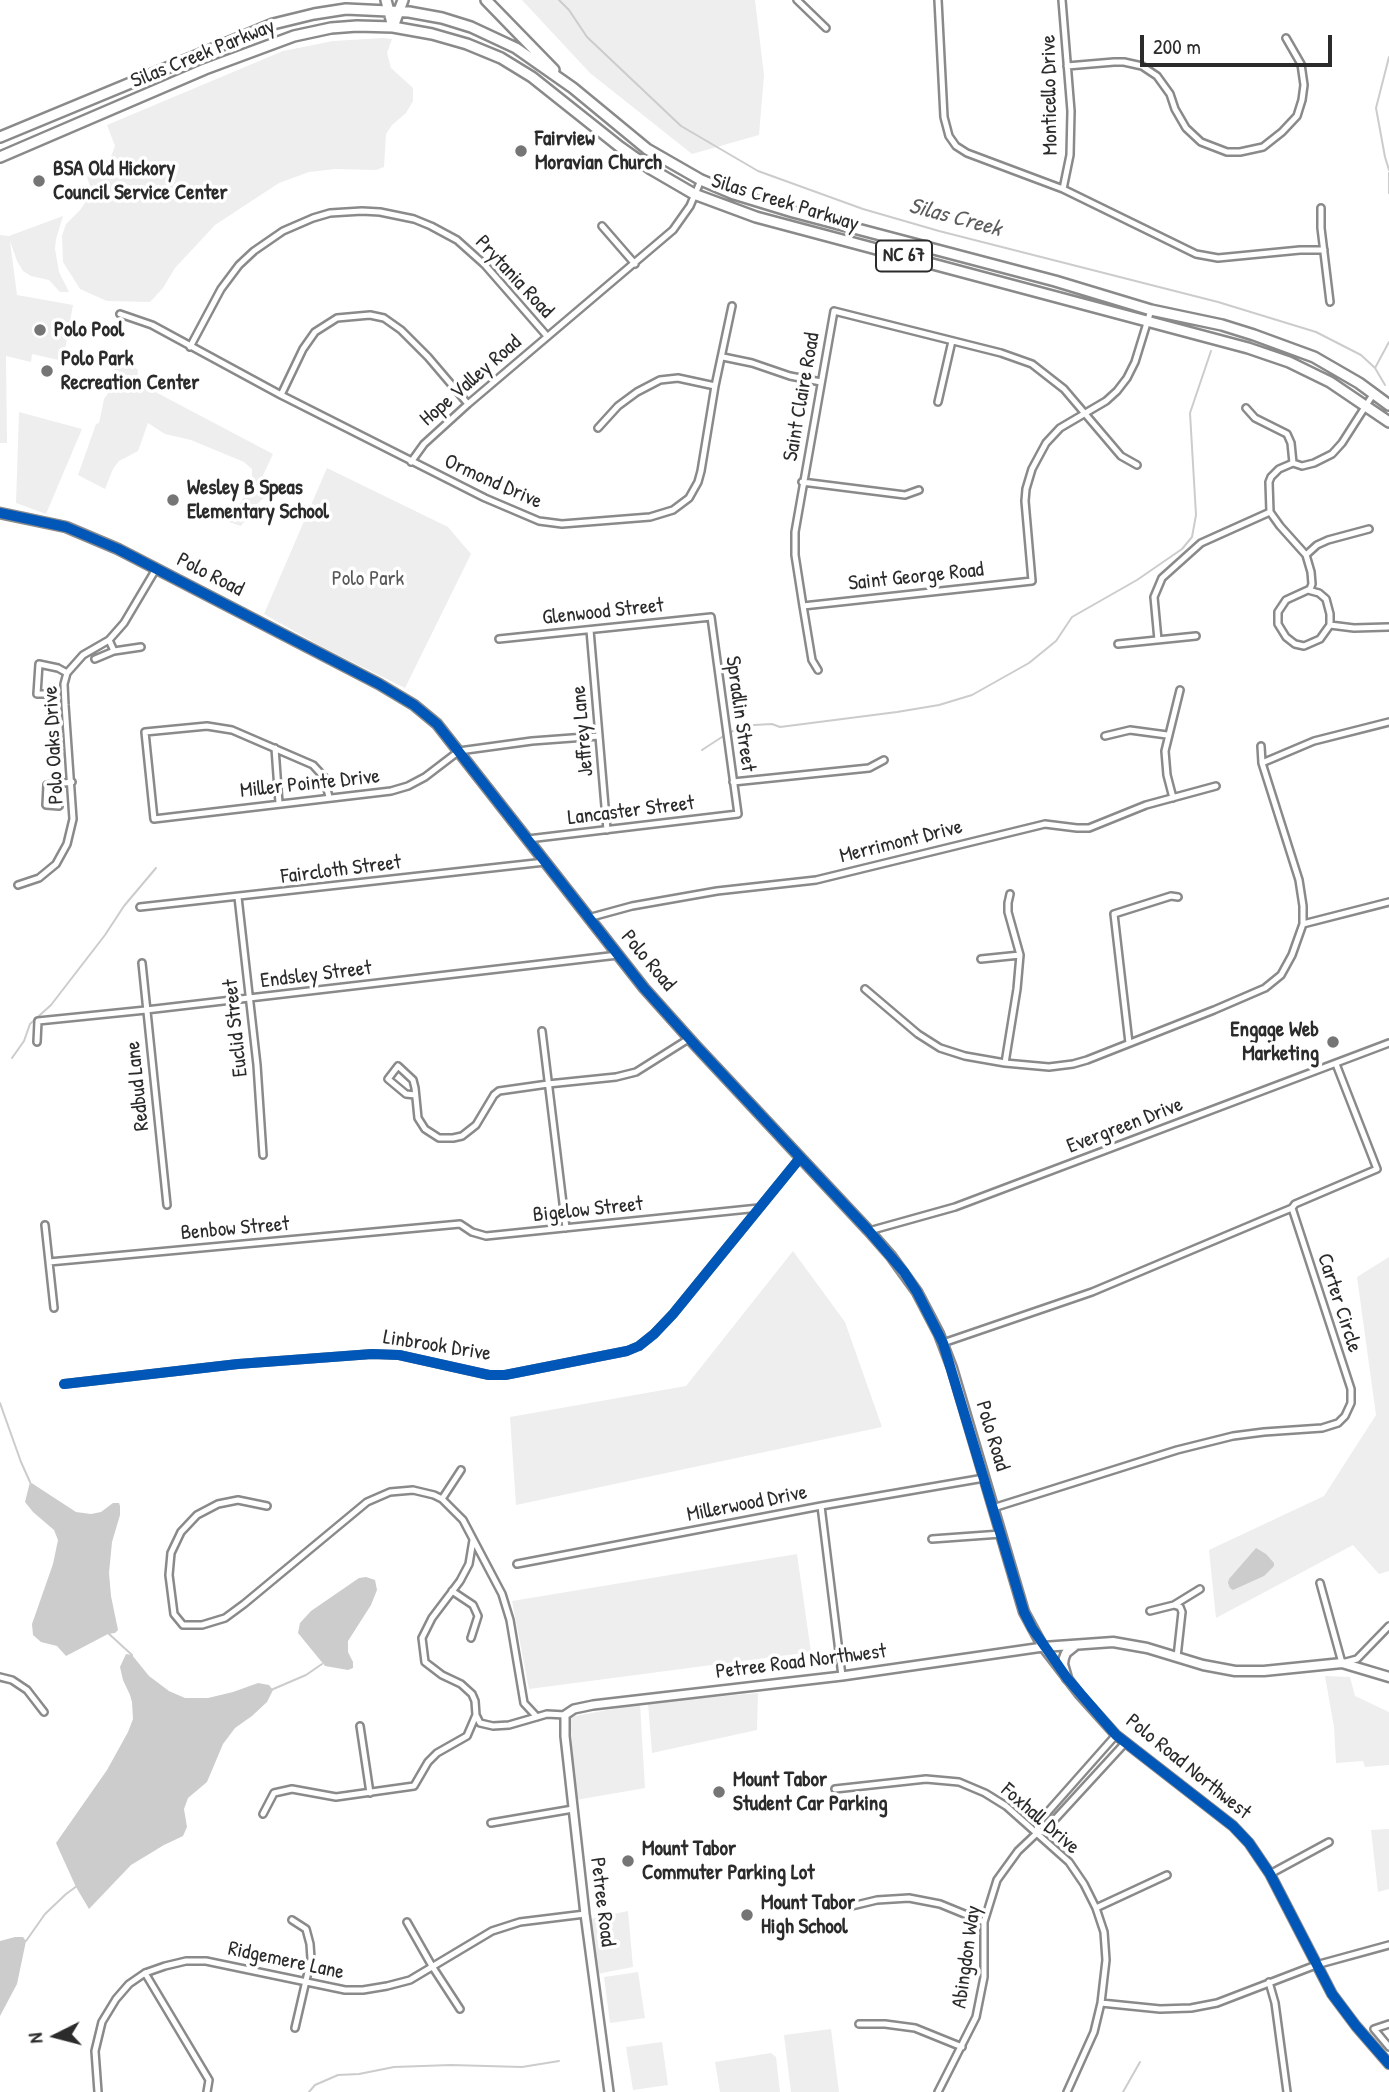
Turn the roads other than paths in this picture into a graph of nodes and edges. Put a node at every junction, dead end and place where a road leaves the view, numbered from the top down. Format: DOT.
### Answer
graph roads {
  1 [pos="369,0"];
  2 [pos="386,0"];
  3 [pos="403,0"];
  4 [pos="486,0"];
  5 [pos="797,0"];
  6 [pos="938,0"];
  7 [pos="1062,0"];
  8 [pos="350,9"];
  9 [pos="388,11"];
  10 [pos="400,12"];
  11 [pos="393,27"];
  12 [pos="826,28"];
  13 [pos="1286,38"];
  14 [pos="1067,66"];
  15 [pos="573,88"];
  16 [pos="0,137"];
  17 [pos="0,157"];
  18 [pos="701,180"];
  19 [pos="1063,190"];
  20 [pos="694,194"];
  21 [pos="1321,208"];
  22 [pos="601,226"];
  23 [pos="1324,250"];
  24 [pos="635,264"];
  25 [pos="1330,302"];
  26 [pos="732,306"];
  27 [pos="1151,310"];
  28 [pos="120,314"];
  29 [pos="1147,322"];
  30 [pos="547,336"];
  31 [pos="952,341"];
  32 [pos="190,347"];
  33 [pos="723,358"];
  34 [pos="821,382"];
  35 [pos="715,386"];
  36 [pos="1374,393"];
  37 [pos="281,395"];
  38 [pos="938,402"];
  39 [pos="468,404"];
  40 [pos="1389,405"];
  41 [pos="1365,406"];
  42 [pos="1246,408"];
  43 [pos="1085,414"];
  44 [pos="1389,422"];
  45 [pos="598,428"];
  46 [pos="411,461"];
  47 [pos="1293,463"];
  48 [pos="1137,465"];
  49 [pos="802,482"];
  50 [pos="919,490"];
  51 [pos="1270,512"];
  52 [pos="0,513"];
  53 [pos="1369,529"];
  54 [pos="1306,555"];
  55 [pos="156,569"];
  56 [pos="1308,590"];
  57 [pos="803,606"];
  58 [pos="711,617"];
  59 [pos="1330,625"];
  60 [pos="1388,627"];
  61 [pos="590,629"];
  62 [pos="1196,636"];
  63 [pos="499,639"];
  64 [pos="109,640"];
  65 [pos="1158,640"];
  66 [pos="1118,644"];
  67 [pos="141,646"];
  68 [pos="114,652"];
  69 [pos="95,659"];
  70 [pos="818,670"];
  71 [pos="67,673"];
  72 [pos="1180,690"];
  73 [pos="51,694"];
  74 [pos="1389,722"];
  75 [pos="1167,735"];
  76 [pos="599,736"];
  77 [pos="1105,736"];
  78 [pos="1261,746"];
  79 [pos="275,748"];
  80 [pos="459,751"];
  81 [pos="884,760"];
  82 [pos="1262,763"];
  83 [pos="72,782"];
  84 [pos="733,782"];
  85 [pos="1216,786"];
  86 [pos="328,797"];
  87 [pos="1172,798"];
  88 [pos="279,803"];
  89 [pos="59,806"];
  90 [pos="738,814"];
  91 [pos="607,830"];
  92 [pos="528,839"];
  93 [pos="545,862"];
  94 [pos="18,885"];
  95 [pos="1010,894"];
  96 [pos="239,897"];
  97 [pos="1178,897"];
  98 [pos="1389,902"];
  99 [pos="139,908"];
  100 [pos="588,918"];
  101 [pos="1303,924"];
  102 [pos="618,955"];
  103 [pos="1020,955"];
  104 [pos="981,959"];
  105 [pos="142,963"];
  106 [pos="866,989"];
  107 [pos="248,999"];
  108 [pos="146,1010"];
  109 [pos="542,1031"];
  110 [pos="690,1038"];
  111 [pos="37,1042"];
  112 [pos="1129,1043"];
  113 [pos="1389,1043"];
  114 [pos="1005,1063"];
  115 [pos="1336,1064"];
  116 [pos="548,1084"];
  117 [pos="415,1095"];
  118 [pos="263,1154"];
  119 [pos="800,1158"];
  120 [pos="167,1205"];
  121 [pos="759,1208"];
  122 [pos="1292,1208"];
  123 [pos="45,1225"];
  124 [pos="424,1227"];
  125 [pos="566,1228"];
  126 [pos="869,1231"];
  127 [pos="49,1262"];
  128 [pos="54,1308"];
  129 [pos="943,1343"];
  130 [pos="64,1384"];
  131 [pos="461,1470"];
  132 [pos="984,1478"];
  133 [pos="442,1499"];
  134 [pos="267,1506"];
  135 [pos="821,1506"];
  136 [pos="993,1508"];
  137 [pos="1001,1534"];
  138 [pos="932,1539"];
  139 [pos="473,1540"];
  140 [pos="517,1564"];
  141 [pos="1320,1583"];
  142 [pos="1200,1589"];
  143 [pos="452,1591"];
  144 [pos="1174,1605"];
  145 [pos="1150,1611"];
  146 [pos="1389,1626"];
  147 [pos="471,1638"];
  148 [pos="1079,1643"];
  149 [pos="1043,1647"];
  150 [pos="1177,1657"];
  151 [pos="1342,1664"];
  152 [pos="842,1676"];
  153 [pos="0,1677"];
  154 [pos="1389,1677"];
  155 [pos="1067,1678"];
  156 [pos="44,1712"];
  157 [pos="476,1715"];
  158 [pos="565,1715"];
  159 [pos="537,1717"];
  160 [pos="360,1726"];
  161 [pos="1116,1735"];
  162 [pos="1125,1743"];
  163 [pos="835,1789"];
  164 [pos="370,1793"];
  165 [pos="573,1809"];
  166 [pos="262,1814"];
  167 [pos="491,1823"];
  168 [pos="1037,1833"];
  169 [pos="1329,1842"];
  170 [pos="1270,1874"];
  171 [pos="1167,1875"];
  172 [pos="852,1906"];
  173 [pos="1096,1908"];
  174 [pos="585,1914"];
  175 [pos="292,1920"];
  176 [pos="407,1922"];
  177 [pos="984,1922"];
  178 [pos="1389,1945"];
  179 [pos="1316,1965"];
  180 [pos="432,1966"];
  181 [pos="145,1973"];
  182 [pos="306,1982"];
  183 [pos="1269,1982"];
  184 [pos="1101,2003"];
  185 [pos="460,2009"];
  186 [pos="859,2024"];
  187 [pos="1389,2024"];
  188 [pos="295,2028"];
  189 [pos="1374,2029"];
  190 [pos="1364,2037"];
  191 [pos="962,2047"];
  192 [pos="1389,2047"];
  193 [pos="1389,2064"];
  194 [pos="97,2092"];
  195 [pos="208,2092"];
  196 [pos="609,2092"];
  197 [pos="938,2092"];
  198 [pos="1067,2092"];
  199 [pos="1287,2092"];
  1 -- 8 [label="main road"];
  2 -- 9 [label="main road"];
  3 -- 10 [label="main road"];
  4 -- 15 [label="main road, NC 67"];
  5 -- 12 [label="street"];
  6 -- 19 [label="street"];
  7 -- 14 [label="street, Monticello Drive"];
  8 -- 9 [label="main road, Silas Creek Parkway"];
  8 -- 16 [label="main road, Silas Creek Parkway"];
  9 -- 10 [label="main road, Silas Creek Parkway"];
  9 -- 11 [label="main road"];
  10 -- 11 [label="main road"];
  10 -- 15 [label="main road, Silas Creek Parkway"];
  11 -- 17 [label="main road, Silas Creek Parkway"];
  11 -- 20 [label="main road, Silas Creek Parkway / NC 67"];
  13 -- 14 [label="street"];
  14 -- 19 [label="street, Monticello Drive"];
  15 -- 18 [label="main road, Silas Creek Parkway / NC 67"];
  18 -- 20 [label="street, Hope Valley Road"];
  18 -- 27 [label="main road, Silas Creek Parkway / NC 67"];
  19 -- 23 [label="street"];
  20 -- 24 [label="street, Hope Valley Road"];
  20 -- 29 [label="main road, Silas Creek Parkway / NC 67"];
  21 -- 23 [label="street"];
  22 -- 24 [label="street"];
  23 -- 25 [label="street"];
  24 -- 30 [label="street, Hope Valley Road"];
  26 -- 33 [label="street, Ormond Drive"];
  27 -- 29 [label="street"];
  27 -- 36 [label="main road, Silas Creek Parkway / NC 67"];
  28 -- 32 [label="street, Ormond Drive"];
  29 -- 41 [label="main road, Silas Creek Parkway / NC 67"];
  29 -- 43 [label="street"];
  30 -- 32 [label="street, Prytania Road"];
  30 -- 39 [label="street, Hope Valley Road"];
  31 -- 34 [label="street, Saint Claire Road"];
  31 -- 38 [label="street"];
  31 -- 43 [label="street, Saint Claire Road"];
  32 -- 37 [label="street, Ormond Drive"];
  33 -- 34 [label="street"];
  33 -- 35 [label="street, Ormond Drive"];
  34 -- 49 [label="street, Saint Claire Road"];
  35 -- 45 [label="street"];
  35 -- 46 [label="street, Ormond Drive"];
  36 -- 40 [label="main road, Silas Creek Parkway / NC 67"];
  36 -- 41 [label="street"];
  37 -- 39 [label="street"];
  37 -- 46 [label="street, Ormond Drive"];
  39 -- 46 [label="street, Hope Valley Road"];
  41 -- 44 [label="main road, Silas Creek Parkway / NC 67"];
  41 -- 47 [label="street"];
  42 -- 47 [label="street"];
  43 -- 48 [label="street, Saint Claire Road"];
  43 -- 57 [label="street, Saint George Road"];
  47 -- 51 [label="street"];
  49 -- 50 [label="street"];
  49 -- 57 [label="street, Saint Claire Road"];
  51 -- 54 [label="street"];
  51 -- 65 [label="street"];
  52 -- 55 [label="main road, Polo Road"];
  53 -- 54 [label="street"];
  54 -- 56 [label="street"];
  55 -- 64 [label="street, Polo Oaks Drive"];
  55 -- 80 [label="main road, Polo Road"];
  56 -- 59 [label="street"];
  56 -- 59 [label="street"];
  57 -- 70 [label="street, Saint Claire Road"];
  58 -- 61 [label="street, Glenwood Street"];
  58 -- 84 [label="street, Spradlin Street"];
  59 -- 60 [label="street"];
  61 -- 63 [label="street, Glenwood Street"];
  61 -- 76 [label="street, Jeffrey Lane"];
  62 -- 65 [label="street"];
  64 -- 68 [label="street"];
  64 -- 71 [label="street, Polo Oaks Drive"];
  65 -- 66 [label="street"];
  67 -- 68 [label="street"];
  68 -- 69 [label="street"];
  71 -- 73 [label="street"];
  71 -- 83 [label="street, Polo Oaks Drive"];
  72 -- 75 [label="street"];
  74 -- 82 [label="street"];
  75 -- 77 [label="street"];
  75 -- 87 [label="street"];
  76 -- 80 [label="street"];
  76 -- 91 [label="street, Jeffrey Lane"];
  78 -- 82 [label="street"];
  79 -- 86 [label="street"];
  79 -- 88 [label="street"];
  79 -- 88 [label="street, Miller Pointe Drive"];
  80 -- 86 [label="street, Miller Pointe Drive"];
  80 -- 92 [label="main road, Polo Road"];
  81 -- 84 [label="street"];
  82 -- 101 [label="street"];
  83 -- 89 [label="street"];
  83 -- 94 [label="street, Polo Oaks Drive"];
  84 -- 90 [label="street, Spradlin Street"];
  85 -- 87 [label="street, Merrimont Drive"];
  86 -- 88 [label="street, Miller Pointe Drive"];
  87 -- 100 [label="street, Merrimont Drive"];
  90 -- 91 [label="street, Lancaster Street"];
  91 -- 92 [label="street, Lancaster Street"];
  92 -- 93 [label="main road, Polo Road"];
  93 -- 96 [label="street, Faircloth Street"];
  93 -- 100 [label="main road, Polo Road"];
  95 -- 103 [label="street"];
  96 -- 99 [label="street, Faircloth Street"];
  96 -- 107 [label="street, Euclid Street"];
  97 -- 112 [label="street"];
  98 -- 101 [label="street"];
  100 -- 102 [label="main road, Polo Road"];
  101 -- 112 [label="street"];
  102 -- 107 [label="street, Endsley Street"];
  102 -- 110 [label="main road, Polo Road"];
  103 -- 104 [label="street"];
  103 -- 114 [label="street"];
  105 -- 108 [label="street, Redbud Lane"];
  106 -- 114 [label="street"];
  107 -- 108 [label="street, Endsley Street"];
  107 -- 118 [label="street, Euclid Street"];
  108 -- 111 [label="street, Endsley Street"];
  108 -- 120 [label="street, Redbud Lane"];
  109 -- 116 [label="street"];
  110 -- 116 [label="street"];
  110 -- 119 [label="main road, Polo Road"];
  112 -- 114 [label="street"];
  113 -- 115 [label="street, Evergreen Drive"];
  115 -- 122 [label="street"];
  115 -- 126 [label="street, Evergreen Drive"];
  116 -- 117 [label="street"];
  116 -- 125 [label="street"];
  117 -- 117 [label="street"];
  119 -- 121 [label="street, Linbrook Drive"];
  119 -- 126 [label="main road, Polo Road"];
  121 -- 125 [label="street, Bigelow Street"];
  121 -- 130 [label="street, Linbrook Drive"];
  122 -- 129 [label="street"];
  122 -- 136 [label="street, Carter Circle"];
  123 -- 127 [label="street"];
  124 -- 125 [label="street, Bigelow Street"];
  124 -- 127 [label="street, Benbow Street"];
  126 -- 129 [label="main road, Polo Road"];
  127 -- 128 [label="street"];
  129 -- 132 [label="main road, Polo Road"];
  131 -- 133 [label="street"];
  132 -- 135 [label="street, Millerwood Drive"];
  132 -- 136 [label="main road, Polo Road"];
  133 -- 134 [label="street"];
  133 -- 139 [label="street"];
  135 -- 140 [label="street, Millerwood Drive"];
  135 -- 152 [label="street"];
  136 -- 137 [label="main road, Polo Road"];
  137 -- 138 [label="street"];
  137 -- 149 [label="main road, Polo Road"];
  139 -- 143 [label="street"];
  139 -- 159 [label="street"];
  141 -- 151 [label="street"];
  142 -- 144 [label="street"];
  143 -- 147 [label="street"];
  143 -- 157 [label="street"];
  144 -- 145 [label="street"];
  144 -- 150 [label="street"];
  146 -- 151 [label="street"];
  148 -- 149 [label="main road"];
  148 -- 150 [label="main road"];
  148 -- 155 [label="main road"];
  149 -- 152 [label="street, Petree Road Northwest"];
  149 -- 155 [label="street, Polo Road Northwest"];
  150 -- 151 [label="main road"];
  151 -- 154 [label="main road"];
  152 -- 158 [label="street, Petree Road Northwest"];
  153 -- 156 [label="street"];
  155 -- 161 [label="street, Polo Road Northwest"];
  157 -- 159 [label="street"];
  157 -- 164 [label="street"];
  158 -- 159 [label="street"];
  158 -- 165 [label="street, Petree Road"];
  160 -- 164 [label="street"];
  161 -- 162 [label="street, Polo Road Northwest"];
  161 -- 168 [label="street, Abingdon Way"];
  162 -- 168 [label="street, Abingdon Way"];
  162 -- 170 [label="street, Polo Road Northwest"];
  163 -- 168 [label="street, Foxhall Drive"];
  164 -- 166 [label="street"];
  165 -- 167 [label="street"];
  165 -- 174 [label="street, Petree Road"];
  168 -- 173 [label="street, Foxhall Drive"];
  168 -- 177 [label="street, Abingdon Way"];
  169 -- 170 [label="street"];
  170 -- 179 [label="street, Polo Road Northwest"];
  171 -- 173 [label="street"];
  172 -- 177 [label="street"];
  173 -- 184 [label="street, Foxhall Drive"];
  174 -- 180 [label="street, Ridgemere Lane"];
  174 -- 196 [label="street, Petree Road"];
  175 -- 182 [label="street"];
  176 -- 180 [label="street"];
  177 -- 191 [label="street, Abingdon Way"];
  178 -- 179 [label="street"];
  179 -- 183 [label="street"];
  179 -- 190 [label="street, Polo Road Northwest"];
  180 -- 182 [label="street, Ridgemere Lane"];
  180 -- 185 [label="street"];
  181 -- 182 [label="street, Ridgemere Lane"];
  181 -- 194 [label="street, Ridgemere Lane"];
  181 -- 195 [label="street"];
  182 -- 188 [label="street"];
  183 -- 184 [label="street"];
  183 -- 199 [label="street"];
  184 -- 198 [label="street, Foxhall Drive"];
  186 -- 191 [label="street"];
  187 -- 189 [label="street"];
  189 -- 190 [label="street"];
  189 -- 192 [label="street"];
  190 -- 193 [label="street, Polo Road Northwest"];
  191 -- 197 [label="street, Abingdon Way"];
}
